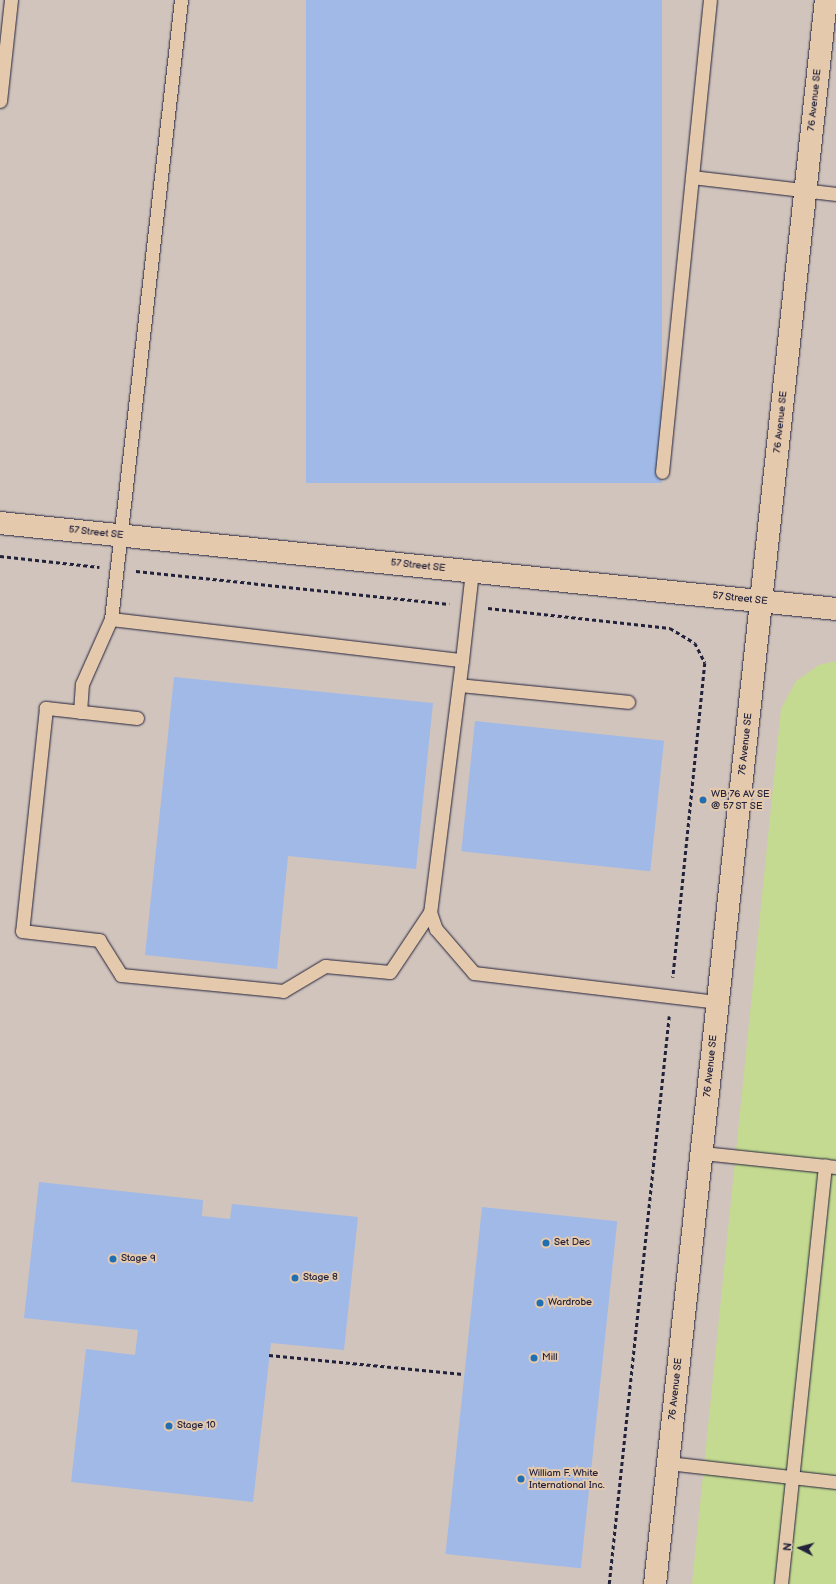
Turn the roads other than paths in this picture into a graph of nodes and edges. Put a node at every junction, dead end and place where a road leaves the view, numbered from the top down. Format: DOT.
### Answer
graph roads {
  1 [pos="11,0"];
  2 [pos="181,0"];
  3 [pos="710,0"];
  4 [pos="826,0"];
  5 [pos="0,101"];
  6 [pos="692,177"];
  7 [pos="806,190"];
  8 [pos="836,194"];
  9 [pos="662,472"];
  10 [pos="0,523"];
  11 [pos="120,536"];
  12 [pos="472,571"];
  13 [pos="761,601"];
  14 [pos="836,609"];
  15 [pos="110,619"];
  16 [pos="462,660"];
  17 [pos="459,685"];
  18 [pos="628,702"];
  19 [pos="80,712"];
  20 [pos="137,718"];
  21 [pos="430,912"];
  22 [pos="718,1002"];
  23 [pos="702,1153"];
  24 [pos="830,1166"];
  25 [pos="668,1463"];
  26 [pos="792,1477"];
  27 [pos="836,1482"];
  28 [pos="655,1584"];
  29 [pos="781,1584"];
  1 -- 5 [label="lane"];
  2 -- 11 [label="lane"];
  3 -- 6 [label="lane"];
  4 -- 7 [label="street, 76 Avenue SE"];
  6 -- 7 [label="lane"];
  6 -- 9 [label="lane"];
  7 -- 8 [label="lane"];
  7 -- 13 [label="street, 76 Avenue SE"];
  10 -- 11 [label="street, 57 Street SE"];
  11 -- 12 [label="street, 57 Street SE"];
  11 -- 15 [label="lane"];
  12 -- 13 [label="street, 57 Street SE"];
  12 -- 16 [label="lane"];
  13 -- 14 [label="street, 57 Street SE"];
  13 -- 22 [label="street, 76 Avenue SE"];
  15 -- 16 [label="lane"];
  15 -- 19 [label="lane"];
  16 -- 17 [label="lane"];
  17 -- 18 [label="lane"];
  17 -- 21 [label="lane"];
  19 -- 20 [label="lane"];
  19 -- 21 [label="lane"];
  21 -- 22 [label="lane"];
  22 -- 23 [label="street, 76 Avenue SE"];
  23 -- 24 [label="lane"];
  23 -- 25 [label="street, 76 Avenue SE"];
  24 -- 26 [label="lane"];
  25 -- 26 [label="lane"];
  25 -- 28 [label="street, 76 Avenue SE"];
  26 -- 27 [label="lane"];
  26 -- 29 [label="lane"];
}
